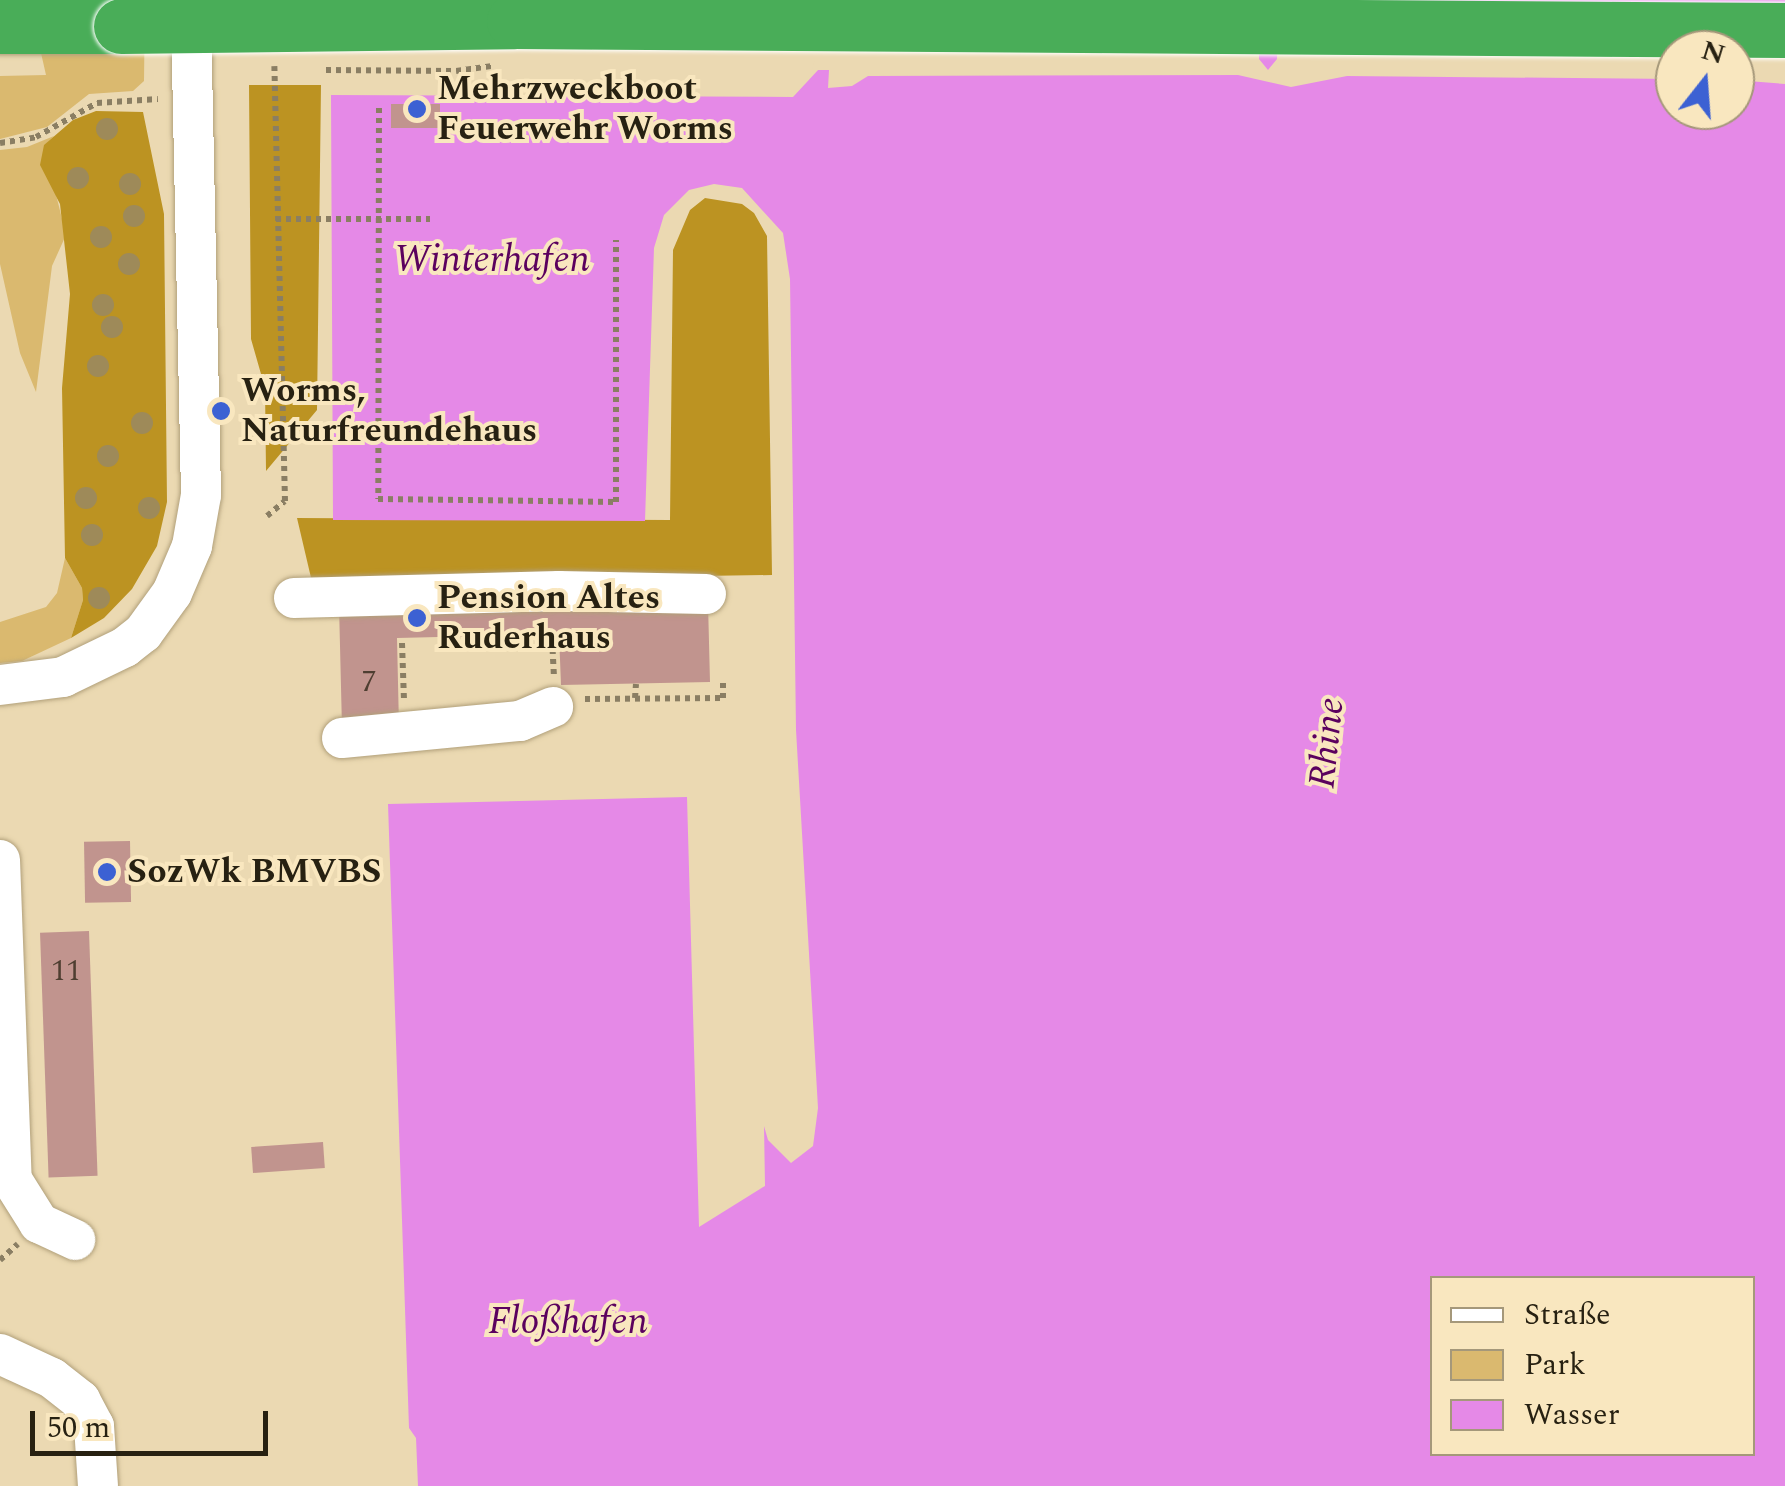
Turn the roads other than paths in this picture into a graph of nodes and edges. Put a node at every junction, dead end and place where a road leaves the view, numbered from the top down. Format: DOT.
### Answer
graph roads {
  1 [pos="190,0"];
  2 [pos="0,26"];
  3 [pos="54,27"];
  4 [pos="1785,30"];
  5 [pos="0,41"];
  6 [pos="706,594"];
  7 [pos="294,598"];
  8 [pos="0,685"];
  9 [pos="553,707"];
  10 [pos="342,738"];
  11 [pos="0,860"];
  12 [pos="75,1240"];
  13 [pos="0,1354"];
  14 [pos="98,1486"];
  1 -- 8 [label="street"];
  2 -- 3 [label="highway"];
  3 -- 4 [label="highway, bridge"];
  3 -- 5 [label="highway"];
  6 -- 7 [label="street"];
  9 -- 10 [label="street"];
  11 -- 12 [label="street"];
  13 -- 14 [label="street"];
}
